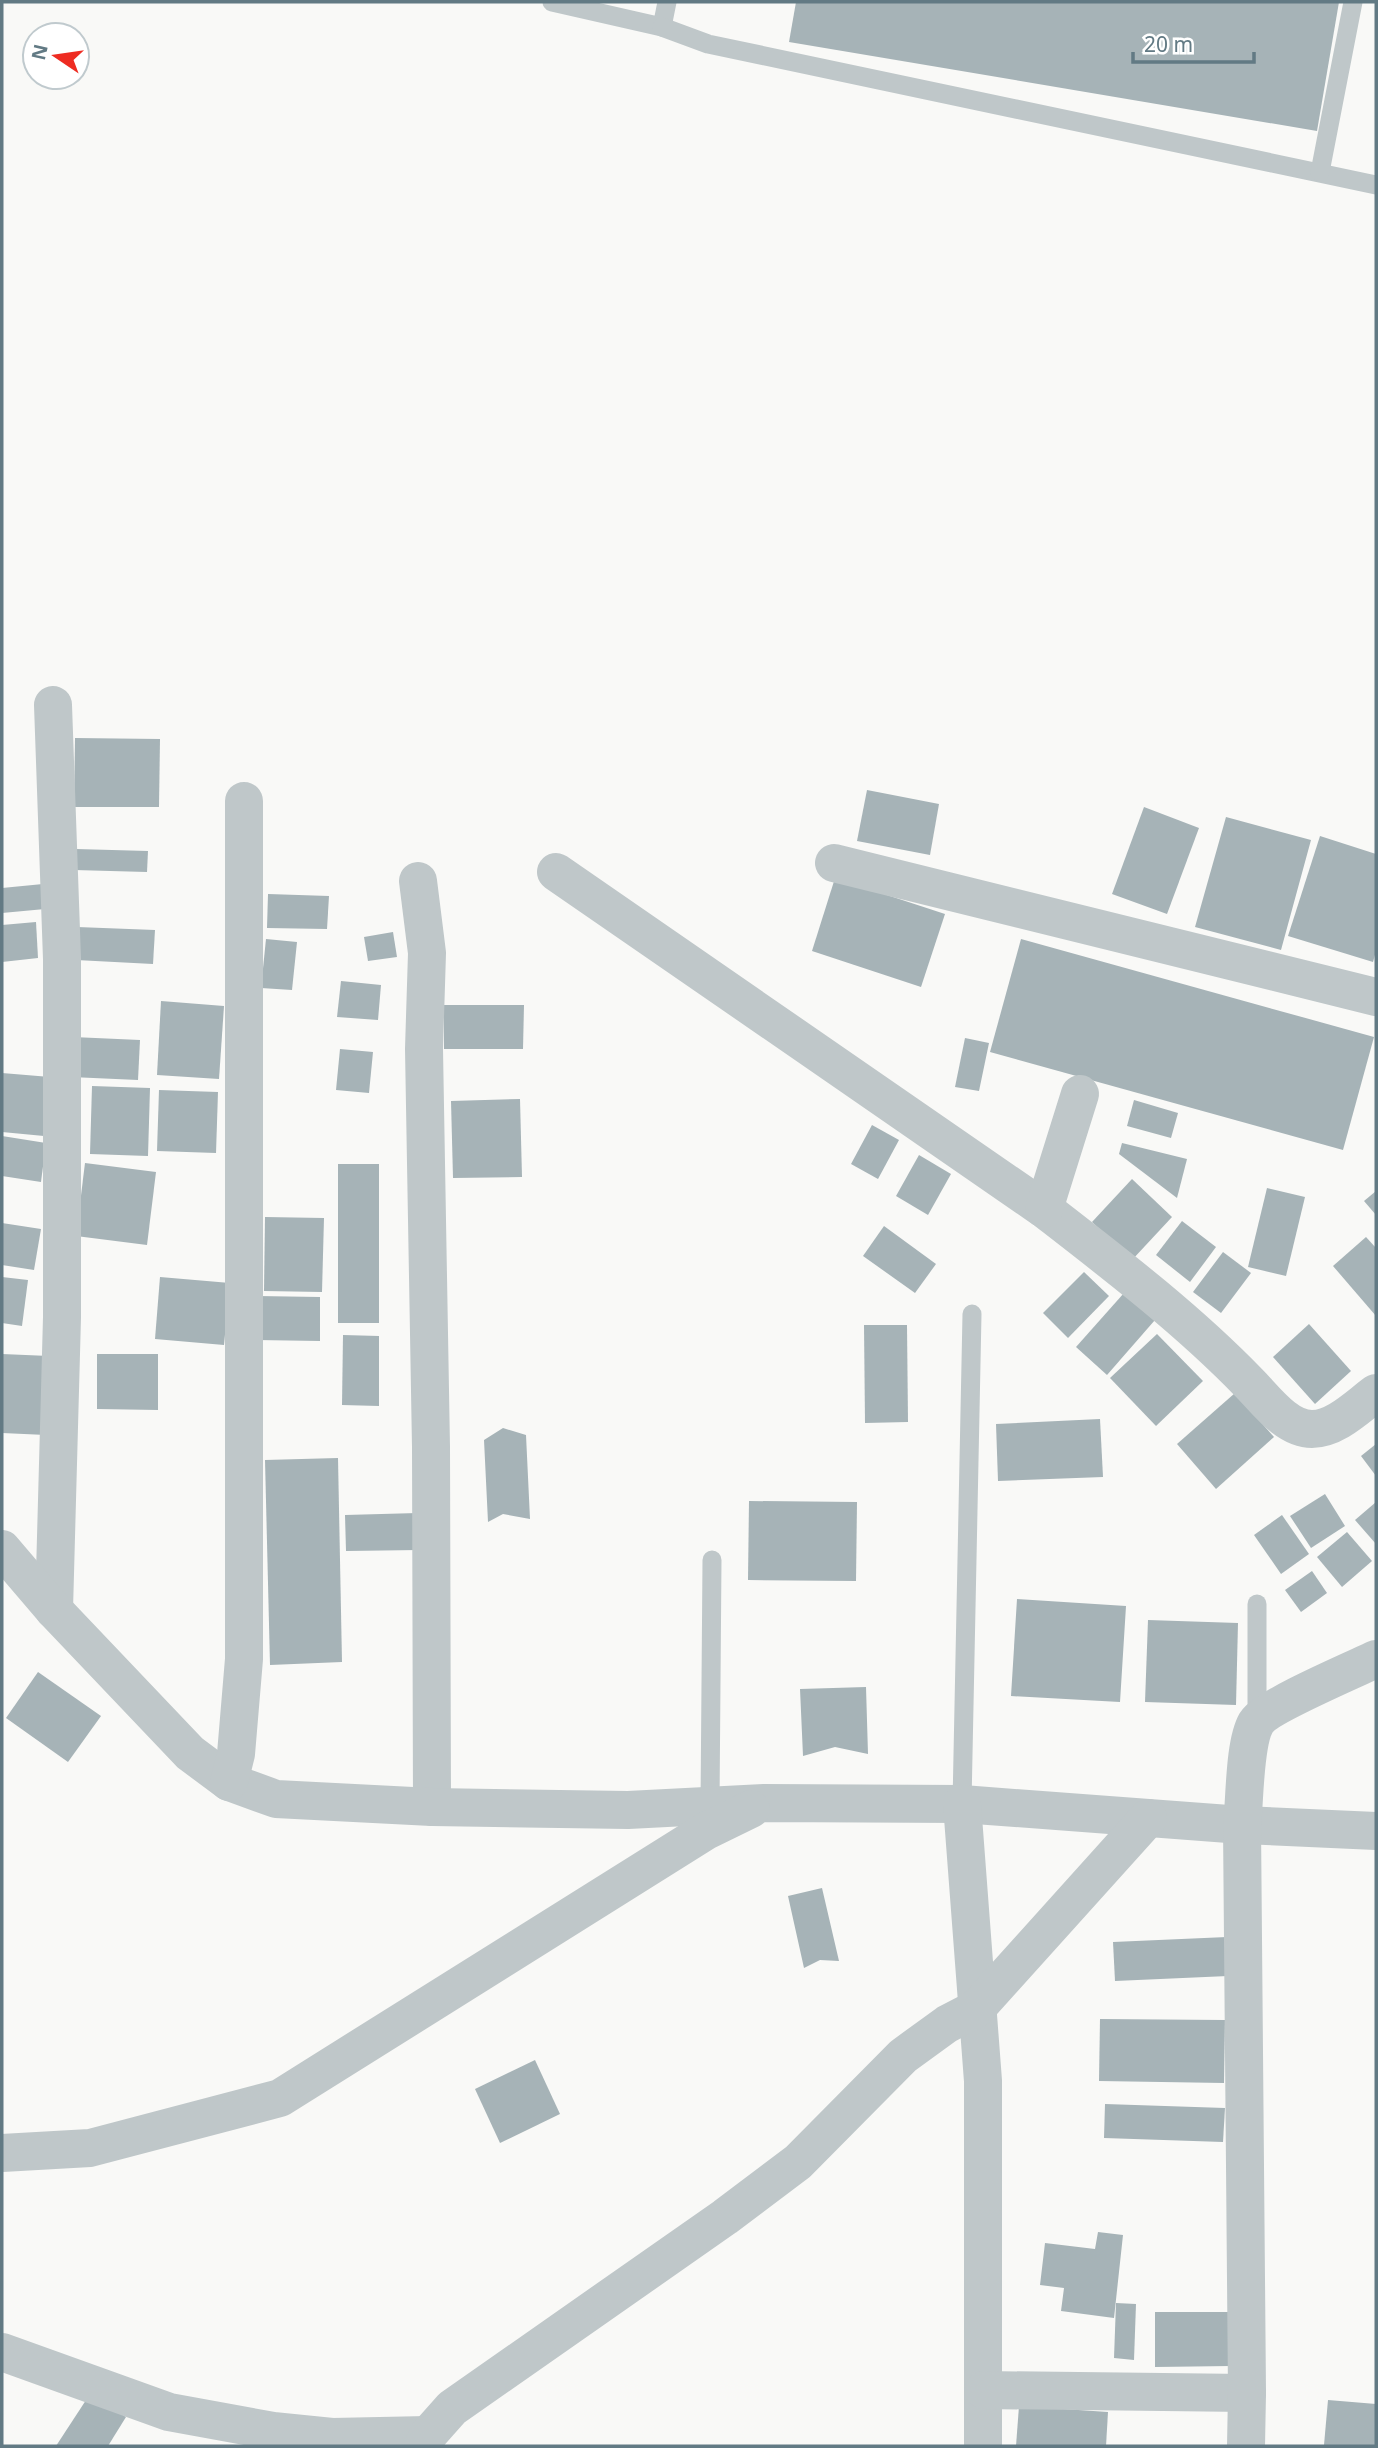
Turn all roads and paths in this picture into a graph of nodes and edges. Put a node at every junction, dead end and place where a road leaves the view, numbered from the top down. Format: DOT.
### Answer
graph roads {
  1 [pos="552,2"];
  2 [pos="667,2"];
  3 [pos="1353,2"];
  4 [pos="662,27"];
  5 [pos="1320,172"];
  6 [pos="1376,185"];
  7 [pos="53,705"];
  8 [pos="244,801"];
  9 [pos="834,863"];
  10 [pos="556,872"];
  11 [pos="418,881"];
  12 [pos="1376,997"];
  13 [pos="1080,1094"];
  14 [pos="1044,1209"];
  15 [pos="972,1314"];
  16 [pos="1376,1393"];
  17 [pos="2,1549"];
  18 [pos="712,1560"];
  19 [pos="1257,1604"];
  20 [pos="54,1610"];
  21 [pos="1376,1659"];
  22 [pos="1257,1721"];
  23 [pos="229,1782"];
  24 [pos="764,1803"];
  25 [pos="962,1804"];
  26 [pos="710,1806"];
  27 [pos="432,1807"];
  28 [pos="1147,1818"];
  29 [pos="1242,1825"];
  30 [pos="1376,1831"];
  31 [pos="976,2010"];
  32 [pos="2,2153"];
  33 [pos="2,2352"];
  34 [pos="984,2390"];
  35 [pos="1247,2393"];
  36 [pos="426,2441"];
  37 [pos="324,2442"];
  38 [pos="983,2446"];
  39 [pos="1246,2446"];
  1 -- 4 [label="lane"];
  2 -- 4 [label="lane"];
  3 -- 5 [label="lane"];
  4 -- 5 [label="lane"];
  5 -- 6 [label="lane"];
  7 -- 20 [label="street"];
  8 -- 23 [label="street"];
  9 -- 12 [label="street"];
  10 -- 14 [label="street"];
  11 -- 27 [label="street"];
  13 -- 14 [label="street"];
  14 -- 16 [label="street"];
  15 -- 25 [label="lane"];
  17 -- 20 [label="street"];
  18 -- 26 [label="lane"];
  19 -- 22 [label="lane"];
  20 -- 23 [label="street"];
  21 -- 22 [label="street"];
  22 -- 29 [label="street"];
  23 -- 27 [label="street"];
  24 -- 25 [label="street"];
  24 -- 26 [label="street"];
  24 -- 32 [label="street"];
  25 -- 28 [label="street"];
  25 -- 31 [label="street"];
  26 -- 27 [label="street"];
  28 -- 29 [label="street"];
  28 -- 31 [label="street"];
  29 -- 30 [label="street"];
  29 -- 35 [label="street"];
  31 -- 34 [label="street"];
  31 -- 36 [label="street"];
  33 -- 37 [label="street"];
  34 -- 35 [label="street"];
  34 -- 38 [label="street"];
  35 -- 39 [label="street"];
  36 -- 37 [label="street"];
}
